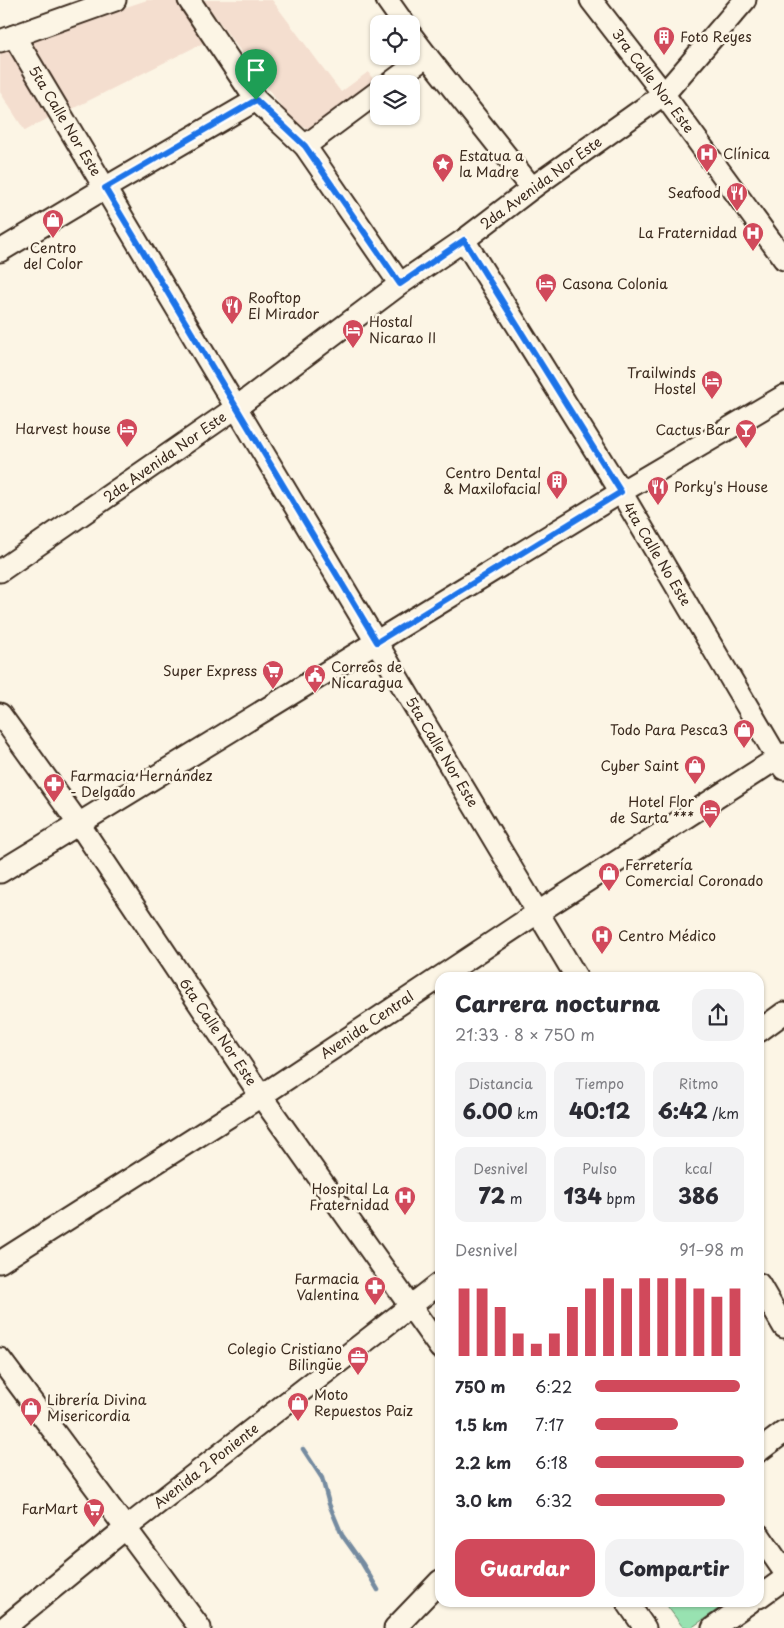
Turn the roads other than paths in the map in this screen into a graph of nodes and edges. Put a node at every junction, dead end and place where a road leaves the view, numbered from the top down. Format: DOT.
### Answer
graph roads {
  1 [pos="115,0"];
  2 [pos="189,0"];
  3 [pos="387,0"];
  4 [pos="591,0"];
  5 [pos="745,0"];
  6 [pos="398,15"];
  7 [pos="7,39"];
  8 [pos="420,48"];
  9 [pos="426,56"];
  10 [pos="401,75"];
  11 [pos="664,94"];
  12 [pos="370,98"];
  13 [pos="256,100"];
  14 [pos="305,146"];
  15 [pos="105,188"];
  16 [pos="532,188"];
  17 [pos="464,240"];
  18 [pos="0,251"];
  19 [pos="784,260"];
  20 [pos="400,284"];
  21 [pos="784,396"];
  22 [pos="236,407"];
  23 [pos="621,492"];
  24 [pos="0,571"];
  25 [pos="377,642"];
  26 [pos="0,714"];
  27 [pos="782,761"];
  28 [pos="79,824"];
  29 [pos="0,872"];
  30 [pos="538,912"];
  31 [pos="448,972"];
  32 [pos="573,972"];
  33 [pos="435,981"];
  34 [pos="784,1012"];
  35 [pos="764,1027"];
  36 [pos="262,1096"];
  37 [pos="0,1262"];
  38 [pos="435,1287"];
  39 [pos="764,1293"];
  40 [pos="410,1307"];
  41 [pos="784,1327"];
  42 [pos="435,1341"];
  43 [pos="0,1359"];
  44 [pos="784,1432"];
  45 [pos="764,1447"];
  46 [pos="126,1528"];
  47 [pos="764,1542"];
  48 [pos="784,1571"];
  49 [pos="784,1579"];
  50 [pos="435,1586"];
  51 [pos="764,1593"];
  52 [pos="630,1607"];
  53 [pos="743,1607"];
  54 [pos="29,1621"];
  55 [pos="4,1628"];
  56 [pos="200,1628"];
  57 [pos="395,1628"];
  58 [pos="645,1628"];
  59 [pos="713,1628"];
  1 -- 7 [label="street"];
  2 -- 13 [label="street"];
  3 -- 6 [label="street"];
  4 -- 11 [label="street, 3ra Calle Nor Este"];
  5 -- 11 [label="street, 2da Avenida Nor Este"];
  7 -- 15 [label="street, 5ta Calle Nor Este"];
  8 -- 9 [label="street"];
  9 -- 10 [label="street"];
  9 -- 16 [label="street"];
  11 -- 16 [label="street, 2da Avenida Nor Este"];
  11 -- 19 [label="street, 3ra Calle Nor Este"];
  12 -- 14 [label="street"];
  13 -- 14 [label="street"];
  13 -- 15 [label="street"];
  14 -- 20 [label="street"];
  15 -- 18 [label="street"];
  15 -- 22 [label="street, 5ta Calle Nor Este"];
  16 -- 17 [label="street, 2da Avenida Nor Este"];
  17 -- 20 [label="street, 2da Avenida Nor Este"];
  17 -- 23 [label="street, 4ta Calle No Este"];
  20 -- 22 [label="street, 2da Avenida Nor Este"];
  21 -- 23 [label="street"];
  22 -- 24 [label="street, 2da Avenida Nor Este"];
  22 -- 25 [label="street, 5ta Calle Nor Este"];
  23 -- 25 [label="street"];
  23 -- 27 [label="street, 4ta Calle No Este"];
  25 -- 28 [label="street"];
  25 -- 30 [label="street, 5ta Calle Nor Este"];
  26 -- 28 [label="street, 6ta Calle Nor Este"];
  27 -- 30 [label="street, Avenida Central"];
  28 -- 29 [label="street"];
  28 -- 36 [label="street, 6ta Calle Nor Este"];
  30 -- 31 [label="street, Avenida Central"];
  30 -- 32 [label="street, 5ta Calle Nor Este"];
  33 -- 36 [label="street, Avenida Central"];
  34 -- 35 [label="street"];
  36 -- 37 [label="street, Avenida Central"];
  36 -- 40 [label="street, 6ta Calle Nor Este"];
  38 -- 40 [label="street, Avenida 2 Poniente"];
  39 -- 41 [label="street"];
  40 -- 42 [label="street, 6ta Calle Nor Este"];
  40 -- 46 [label="street, Avenida 2 Poniente"];
  43 -- 46 [label="street"];
  44 -- 45 [label="street"];
  46 -- 54 [label="street, Avenida 2 Poniente"];
  46 -- 56 [label="street"];
  47 -- 48 [label="street"];
  49 -- 51 [label="street"];
  50 -- 57 [label="street"];
  52 -- 58 [label="street"];
  53 -- 59 [label="street"];
  54 -- 55 [label="street, Avenida 2 Poniente"];
}
